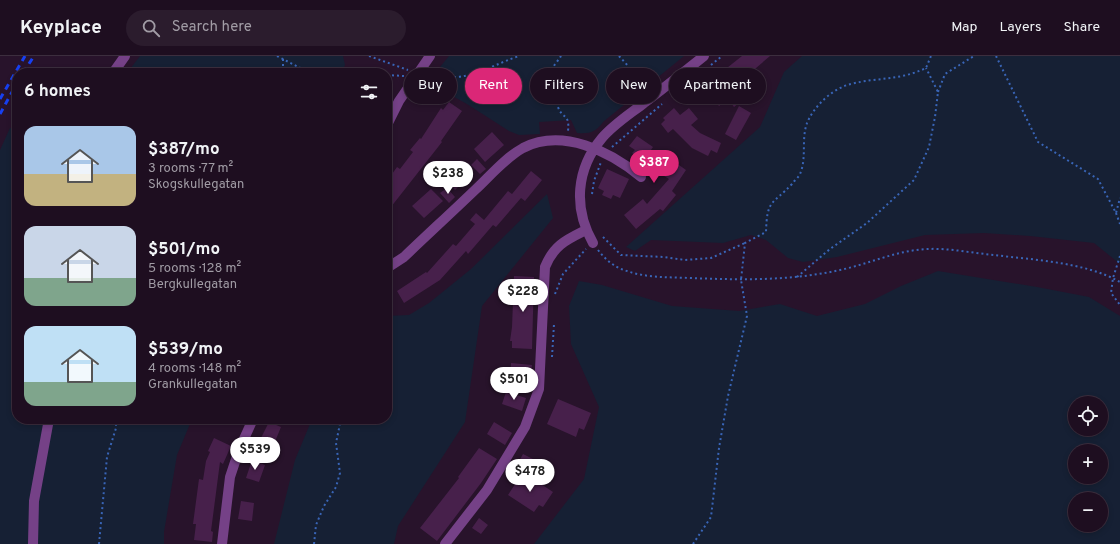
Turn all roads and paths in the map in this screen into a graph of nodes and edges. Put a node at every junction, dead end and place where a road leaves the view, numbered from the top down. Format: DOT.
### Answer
graph roads {
  1 [pos="125,56"];
  2 [pos="277,56"];
  3 [pos="369,56"];
  4 [pos="430,56"];
  5 [pos="520,56"];
  6 [pos="561,56"];
  7 [pos="619,56"];
  8 [pos="702,56"];
  9 [pos="722,56"];
  10 [pos="930,56"];
  11 [pos="974,56"];
  12 [pos="996,56"];
  13 [pos="283,59"];
  14 [pos="117,68"];
  15 [pos="284,68"];
  16 [pos="300,68"];
  17 [pos="404,68"];
  18 [pos="421,68"];
  19 [pos="629,68"];
  20 [pos="707,68"];
  21 [pos="926,68"];
  22 [pos="392,74"];
  23 [pos="404,75"];
  24 [pos="457,77"];
  25 [pos="938,92"];
  26 [pos="404,96"];
  27 [pos="665,102"];
  28 [pos="392,116"];
  29 [pos="567,140"];
  30 [pos="595,150"];
  31 [pos="606,155"];
  32 [pos="641,177"];
  33 [pos="591,197"];
  34 [pos="1120,198"];
  35 [pos="1116,213"];
  36 [pos="1120,224"];
  37 [pos="586,230"];
  38 [pos="593,242"];
  39 [pos="745,242"];
  40 [pos="1120,256"];
  41 [pos="392,265"];
  42 [pos="796,278"];
  43 [pos="1113,278"];
  44 [pos="741,280"];
  45 [pos="1120,282"];
  46 [pos="1120,305"];
  47 [pos="48,424"];
  48 [pos="116,424"];
  49 [pos="251,424"];
  50 [pos="340,424"];
  51 [pos="33,544"];
  52 [pos="99,544"];
  53 [pos="222,544"];
  54 [pos="314,544"];
  55 [pos="445,544"];
  56 [pos="693,544"];
  1 -- 14 [label="street"];
  2 -- 13 [label="path"];
  3 -- 17 [label="path"];
  4 -- 18 [label="street"];
  5 -- 24 [label="path"];
  6 -- 29 [label="path"];
  7 -- 19 [label="path"];
  8 -- 30 [label="street"];
  9 -- 20 [label="path"];
  10 -- 21 [label="path"];
  11 -- 25 [label="path"];
  12 -- 35 [label="path"];
  13 -- 15 [label="path"];
  13 -- 16 [label="path"];
  21 -- 25 [label="path"];
  21 -- 39 [label="path"];
  22 -- 23 [label="path"];
  25 -- 42 [label="path"];
  26 -- 28 [label="street"];
  27 -- 31 [label="path"];
  29 -- 30 [label="street"];
  29 -- 41 [label="street"];
  30 -- 31 [label="street"];
  30 -- 37 [label="street"];
  31 -- 32 [label="street"];
  31 -- 33 [label="path"];
  34 -- 35 [label="path"];
  35 -- 36 [label="path"];
  37 -- 38 [label="street"];
  37 -- 55 [label="street"];
  38 -- 39 [label="path"];
  38 -- 44 [label="path"];
  39 -- 44 [label="path"];
  40 -- 43 [label="path"];
  42 -- 43 [label="path"];
  42 -- 44 [label="path"];
  43 -- 45 [label="path"];
  43 -- 46 [label="path"];
  44 -- 56 [label="path"];
  47 -- 51 [label="street"];
  48 -- 52 [label="path"];
  49 -- 53 [label="street"];
  50 -- 54 [label="path"];
}
